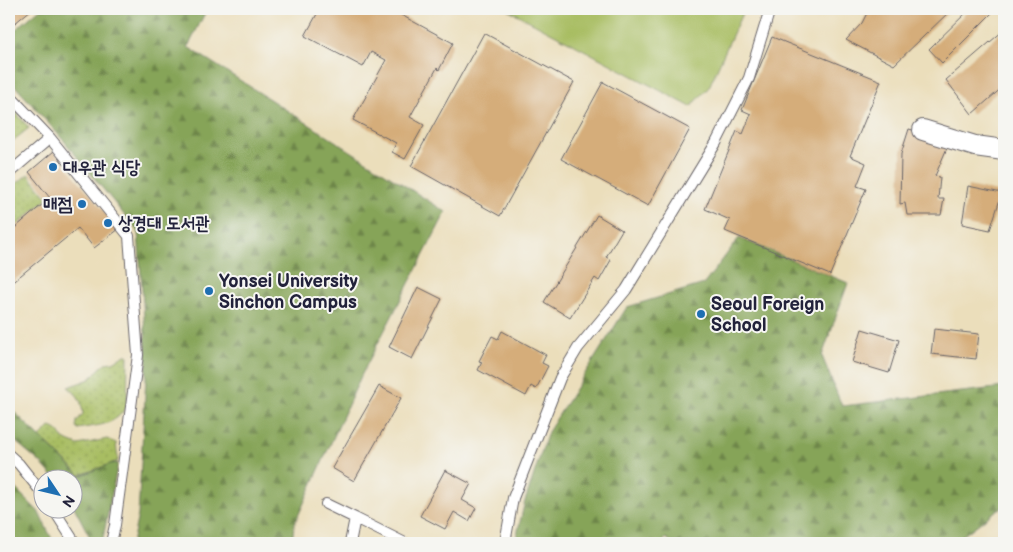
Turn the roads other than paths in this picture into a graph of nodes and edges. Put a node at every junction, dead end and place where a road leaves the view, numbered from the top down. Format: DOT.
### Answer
graph roads {
  1 [pos="770,9"];
  2 [pos="9,95"];
  3 [pos="923,130"];
  4 [pos="50,138"];
  5 [pos="1004,150"];
  6 [pos="9,173"];
  7 [pos="9,455"];
  8 [pos="32,480"];
  9 [pos="326,504"];
  10 [pos="355,518"];
  11 [pos="60,520"];
  12 [pos="75,543"];
  13 [pos="111,543"];
  14 [pos="350,543"];
  15 [pos="405,543"];
  16 [pos="505,543"];
  1 -- 16 [label="lane"];
  2 -- 4 [label="lane"];
  3 -- 5 [label="street"];
  4 -- 6 [label="lane"];
  4 -- 13 [label="lane"];
  7 -- 8 [label="lane"];
  9 -- 10 [label="lane"];
  10 -- 14 [label="lane"];
  10 -- 15 [label="lane"];
  11 -- 12 [label="lane"];
}
